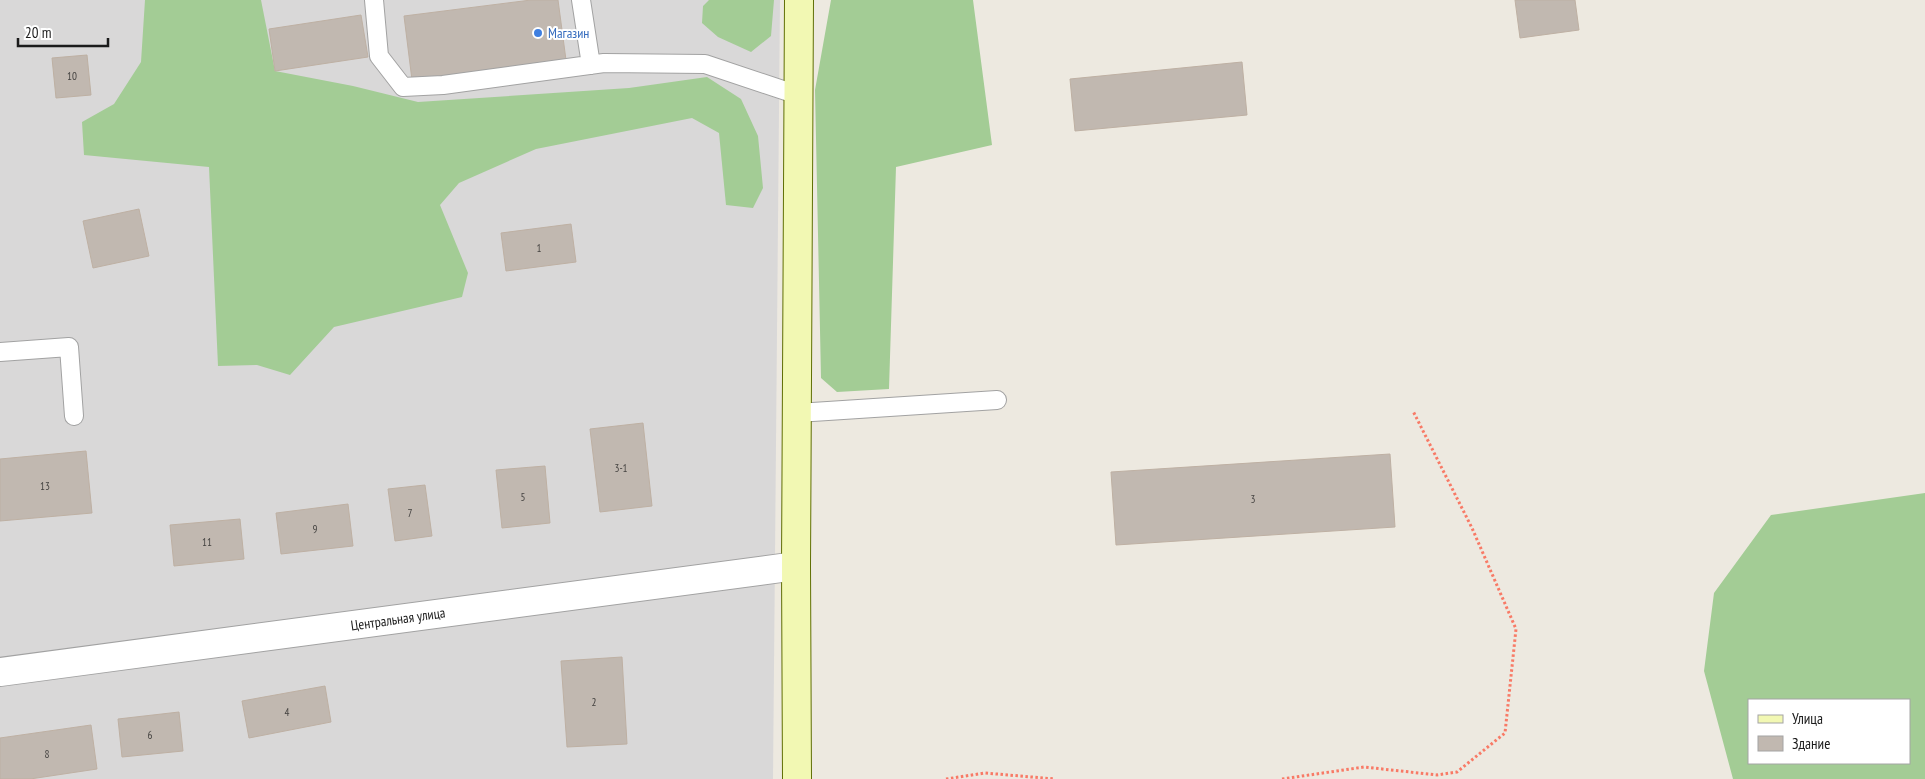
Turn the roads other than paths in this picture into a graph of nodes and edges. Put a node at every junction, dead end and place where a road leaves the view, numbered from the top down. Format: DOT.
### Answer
graph roads {
  1 [pos="374,0"];
  2 [pos="581,0"];
  3 [pos="799,0"];
  4 [pos="591,64"];
  5 [pos="798,95"];
  6 [pos="0,352"];
  7 [pos="998,400"];
  8 [pos="797,413"];
  9 [pos="74,416"];
  10 [pos="796,566"];
  11 [pos="0,672"];
  12 [pos="797,779"];
  1 -- 4 [label="lane"];
  2 -- 4 [label="lane"];
  3 -- 5 [label="street"];
  4 -- 5 [label="lane"];
  5 -- 8 [label="street"];
  6 -- 9 [label="lane"];
  7 -- 8 [label="lane"];
  8 -- 10 [label="street"];
  10 -- 11 [label="street, Центральная улица"];
  10 -- 12 [label="street"];
}
